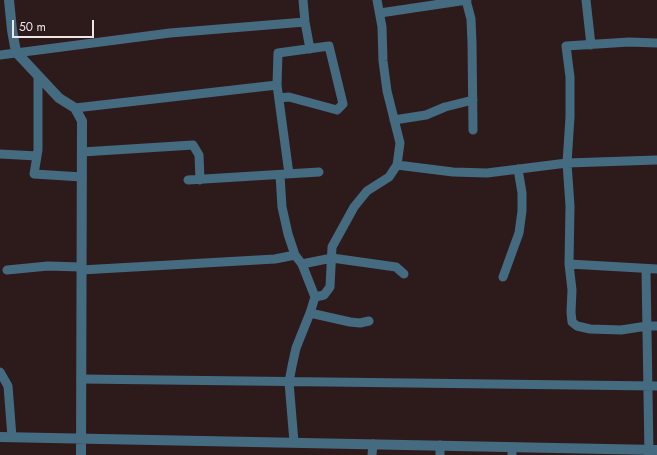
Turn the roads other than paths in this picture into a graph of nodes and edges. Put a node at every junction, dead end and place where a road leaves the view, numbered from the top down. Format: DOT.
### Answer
graph roads {
  1 [pos="9,0"];
  2 [pos="303,0"];
  3 [pos="377,0"];
  4 [pos="467,0"];
  5 [pos="586,0"];
  6 [pos="380,13"];
  7 [pos="305,22"];
  8 [pos="657,43"];
  9 [pos="591,45"];
  10 [pos="310,49"];
  11 [pos="16,52"];
  12 [pos="0,55"];
  13 [pos="38,77"];
  14 [pos="277,85"];
  15 [pos="279,98"];
  16 [pos="473,100"];
  17 [pos="75,108"];
  18 [pos="394,120"];
  19 [pos="473,130"];
  20 [pos="82,152"];
  21 [pos="0,154"];
  22 [pos="37,156"];
  23 [pos="657,160"];
  24 [pos="567,163"];
  25 [pos="397,165"];
  26 [pos="518,169"];
  27 [pos="319,172"];
  28 [pos="284,174"];
  29 [pos="82,177"];
  30 [pos="188,180"];
  31 [pos="200,180"];
  32 [pos="295,255"];
  33 [pos="332,258"];
  34 [pos="302,264"];
  35 [pos="569,264"];
  36 [pos="81,269"];
  37 [pos="646,269"];
  38 [pos="657,269"];
  39 [pos="8,270"];
  40 [pos="404,274"];
  41 [pos="503,277"];
  42 [pos="315,297"];
  43 [pos="310,313"];
  44 [pos="369,321"];
  45 [pos="647,326"];
  46 [pos="657,326"];
  47 [pos="0,372"];
  48 [pos="81,379"];
  49 [pos="290,382"];
  50 [pos="652,386"];
  51 [pos="0,437"];
  52 [pos="12,437"];
  53 [pos="81,438"];
  54 [pos="294,442"];
  55 [pos="373,444"];
  56 [pos="440,450"];
  57 [pos="512,451"];
  58 [pos="652,451"];
  59 [pos="581,452"];
  60 [pos="81,455"];
  61 [pos="372,455"];
  1 -- 11 [label="street"];
  2 -- 7 [label="street"];
  3 -- 6 [label="street"];
  4 -- 6 [label="street"];
  4 -- 16 [label="street"];
  5 -- 9 [label="street"];
  6 -- 18 [label="street"];
  7 -- 10 [label="street"];
  7 -- 11 [label="street"];
  8 -- 9 [label="street"];
  9 -- 24 [label="street"];
  10 -- 14 [label="street"];
  10 -- 15 [label="street"];
  11 -- 12 [label="street"];
  11 -- 13 [label="street"];
  13 -- 17 [label="street"];
  13 -- 22 [label="street"];
  14 -- 15 [label="street"];
  14 -- 17 [label="street"];
  15 -- 28 [label="street"];
  16 -- 18 [label="street"];
  16 -- 19 [label="street"];
  17 -- 20 [label="street"];
  18 -- 25 [label="street"];
  20 -- 29 [label="street"];
  20 -- 31 [label="street"];
  21 -- 22 [label="street"];
  22 -- 29 [label="street"];
  23 -- 24 [label="street"];
  24 -- 26 [label="street"];
  24 -- 35 [label="street"];
  25 -- 26 [label="street"];
  25 -- 33 [label="street"];
  26 -- 41 [label="street"];
  27 -- 28 [label="street"];
  28 -- 31 [label="street"];
  28 -- 32 [label="street"];
  29 -- 36 [label="street"];
  30 -- 31 [label="street"];
  32 -- 34 [label="street"];
  32 -- 36 [label="street"];
  33 -- 34 [label="street"];
  33 -- 40 [label="street"];
  33 -- 42 [label="street"];
  34 -- 42 [label="street"];
  35 -- 37 [label="street"];
  35 -- 45 [label="street"];
  36 -- 39 [label="street"];
  36 -- 48 [label="street"];
  37 -- 38 [label="street"];
  37 -- 45 [label="street"];
  42 -- 43 [label="street"];
  43 -- 44 [label="street"];
  43 -- 49 [label="street"];
  45 -- 46 [label="street"];
  45 -- 50 [label="street"];
  47 -- 52 [label="street"];
  48 -- 49 [label="street"];
  48 -- 53 [label="street"];
  49 -- 50 [label="street"];
  49 -- 54 [label="street"];
  50 -- 58 [label="street"];
  51 -- 52 [label="street"];
  52 -- 53 [label="street"];
  53 -- 54 [label="street"];
  53 -- 60 [label="street"];
  54 -- 55 [label="street"];
  55 -- 56 [label="street"];
  55 -- 61 [label="street"];
  56 -- 57 [label="street"];
  57 -- 59 [label="street"];
  58 -- 59 [label="street"];
}
